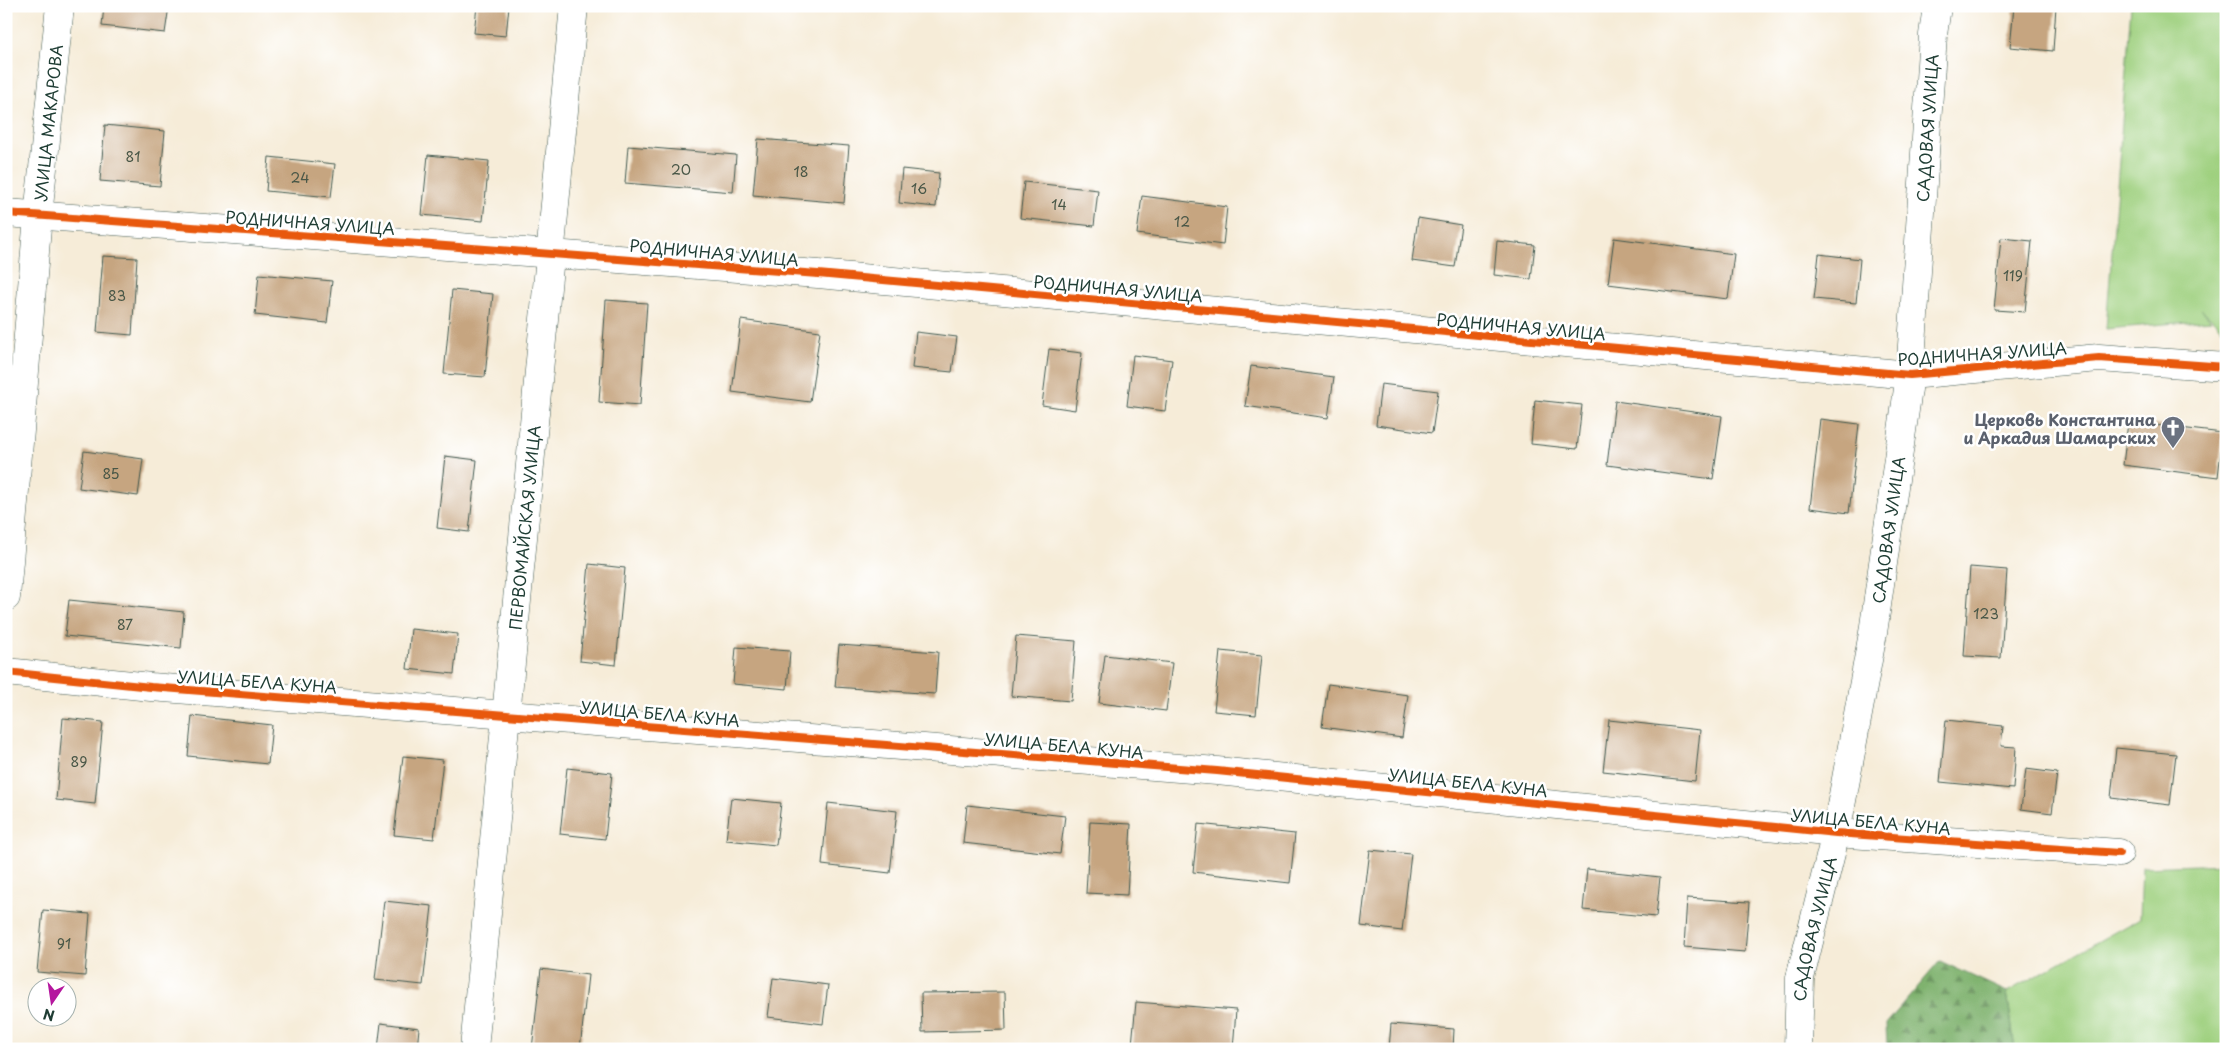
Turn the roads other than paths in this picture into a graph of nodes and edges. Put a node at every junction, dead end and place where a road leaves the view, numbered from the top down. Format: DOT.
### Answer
graph roads {
  1 [pos="60,6"];
  2 [pos="574,6"];
  3 [pos="1937,6"];
  4 [pos="6,213"];
  5 [pos="38,216"];
  6 [pos="550,253"];
  7 [pos="2226,367"];
  8 [pos="1910,375"];
  9 [pos="6,597"];
  10 [pos="6,672"];
  11 [pos="506,714"];
  12 [pos="1836,833"];
  13 [pos="2119,854"];
  14 [pos="474,1049"];
  15 [pos="1798,1049"];
  1 -- 5 [label="street, УЛИЦА МАКАРОВА"];
  2 -- 6 [label="street, ПЕРВОМАЙСКАЯ УЛИЦА"];
  3 -- 8 [label="street, САДОВАЯ УЛИЦА"];
  4 -- 5 [label="street, РОДНИЧНАЯ УЛИЦА"];
  5 -- 6 [label="street, РОДНИЧНАЯ УЛИЦА"];
  5 -- 9 [label="street, УЛИЦА МАКАРОВА"];
  6 -- 8 [label="street, РОДНИЧНАЯ УЛИЦА"];
  6 -- 11 [label="street, ПЕРВОМАЙСКАЯ УЛИЦА"];
  7 -- 8 [label="street, РОДНИЧНАЯ УЛИЦА"];
  8 -- 12 [label="street, САДОВАЯ УЛИЦА"];
  10 -- 11 [label="street, УЛИЦА БЕЛА КУНА"];
  11 -- 12 [label="street, УЛИЦА БЕЛА КУНА"];
  11 -- 14 [label="street, ПЕРВОМАЙСКАЯ УЛИЦА"];
  12 -- 13 [label="street, УЛИЦА БЕЛА КУНА"];
  12 -- 15 [label="street, САДОВАЯ УЛИЦА"];
}
